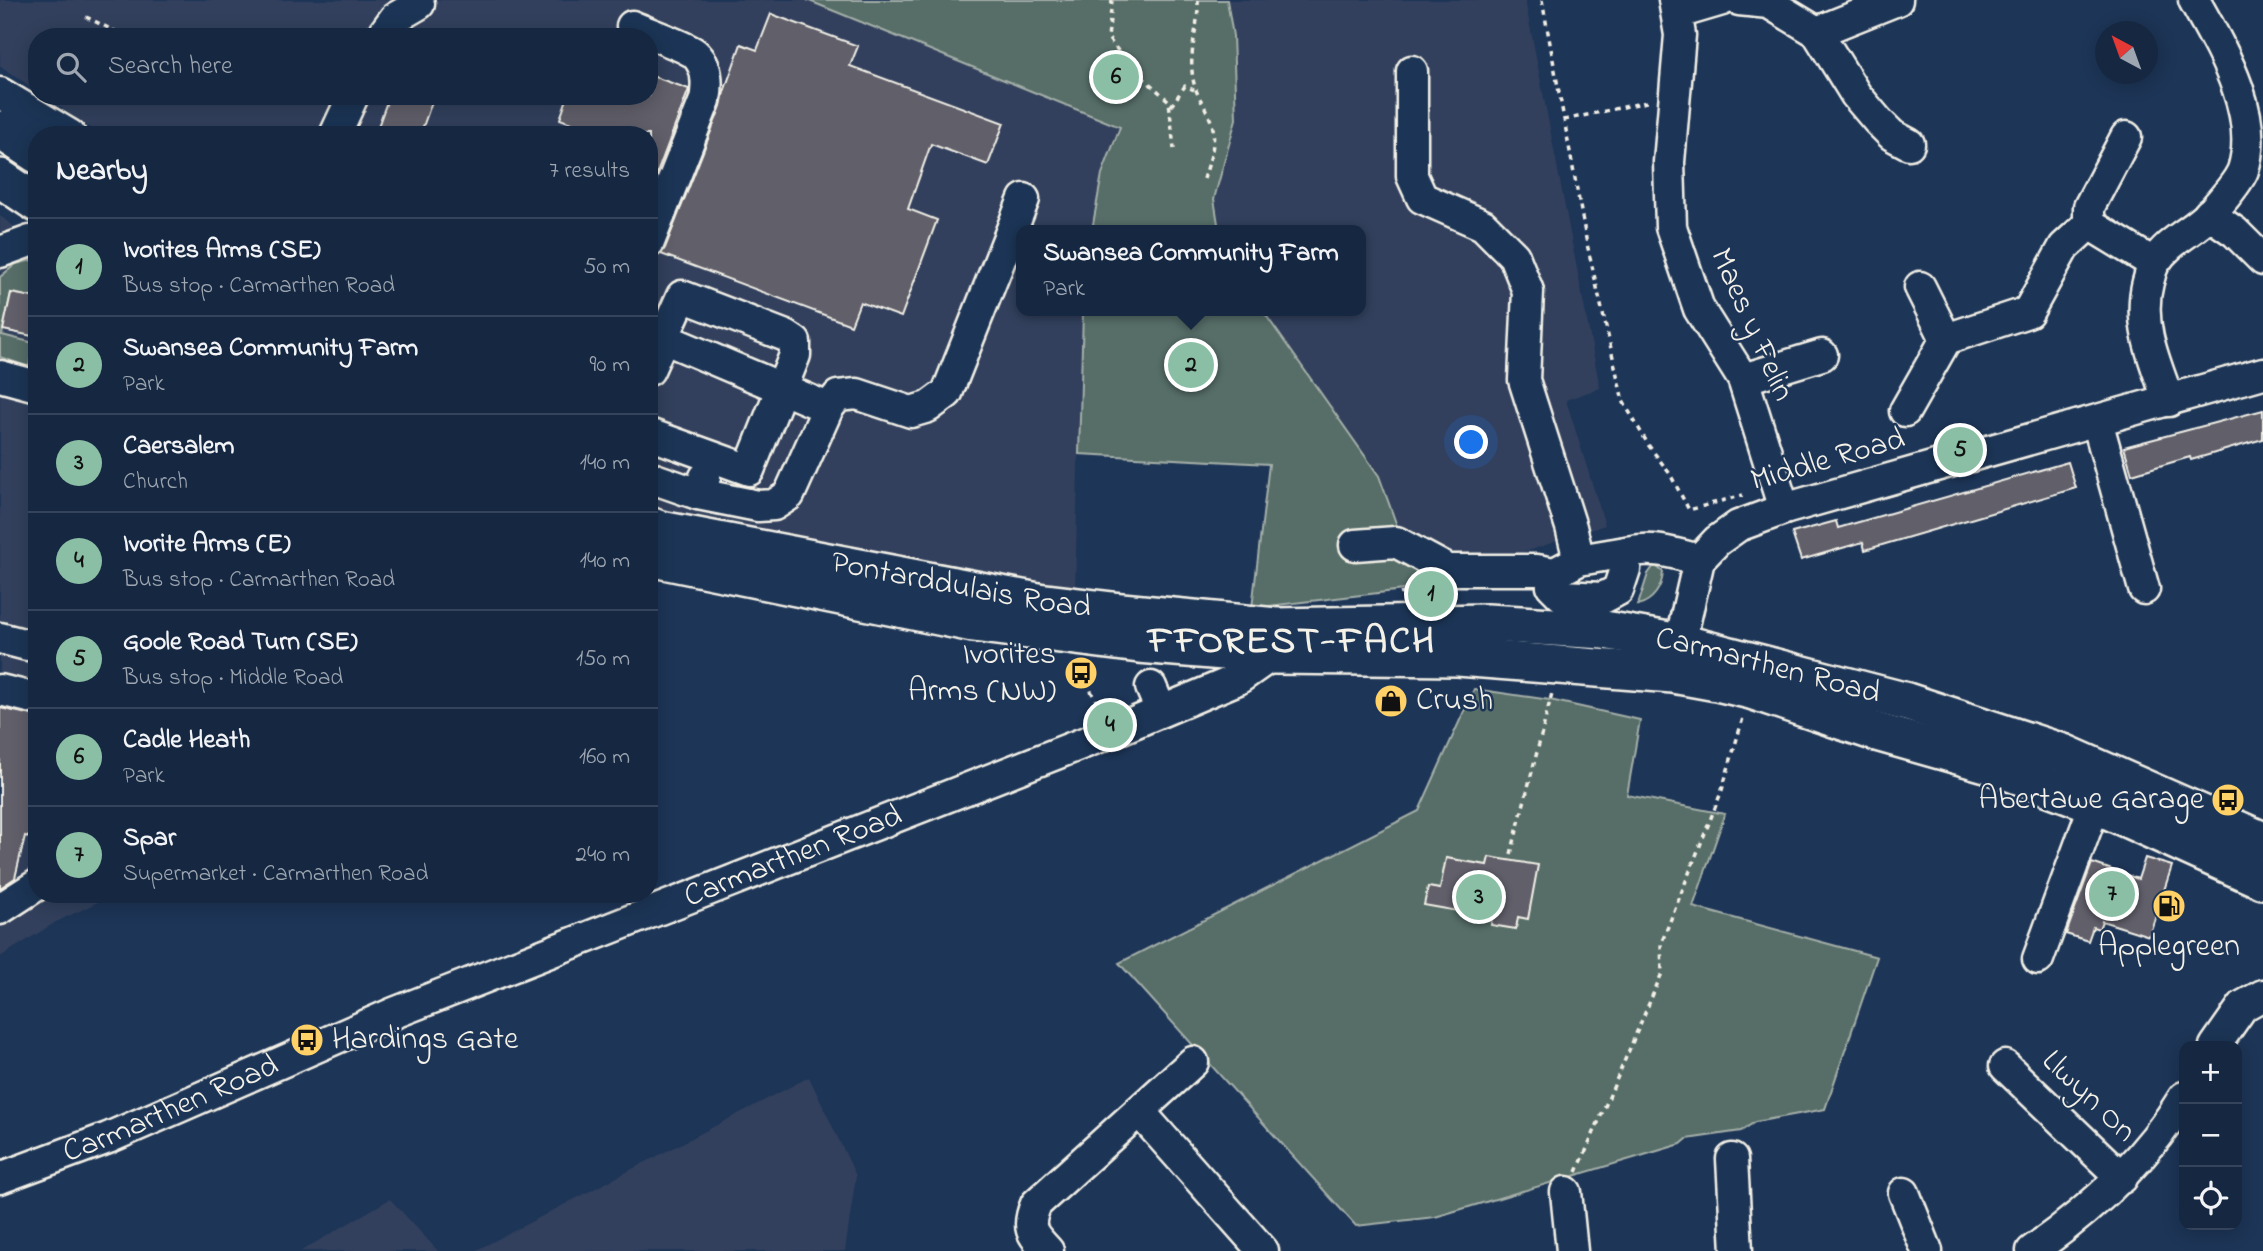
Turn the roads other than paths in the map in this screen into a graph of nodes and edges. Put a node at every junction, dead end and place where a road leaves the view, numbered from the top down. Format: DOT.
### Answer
graph roads {
  1 [pos="1722,0"];
  2 [pos="1739,0"];
  3 [pos="1897,0"];
  4 [pos="2196,1"];
  5 [pos="419,4"];
  6 [pos="1676,6"];
  7 [pos="632,26"];
  8 [pos="388,28"];
  9 [pos="637,28"];
  10 [pos="1817,32"];
  11 [pos="658,37"];
  12 [pos="1412,71"];
  13 [pos="0,93"];
  14 [pos="349,105"];
  15 [pos="55,126"];
  16 [pos="339,126"];
  17 [pos="0,130"];
  18 [pos="2126,137"];
  19 [pos="1909,144"];
  20 [pos="28,148"];
  21 [pos="0,178"];
  22 [pos="28,196"];
  23 [pos="1024,200"];
  24 [pos="2209,214"];
  25 [pos="658,219"];
  26 [pos="2089,224"];
  27 [pos="28,242"];
  28 [pos="0,253"];
  29 [pos="2263,260"];
  30 [pos="2153,263"];
  31 [pos="1920,287"];
  32 [pos="663,338"];
  33 [pos="1946,339"];
  34 [pos="658,349"];
  35 [pos="1822,355"];
  36 [pos="2263,373"];
  37 [pos="0,376"];
  38 [pos="1743,379"];
  39 [pos="28,384"];
  40 [pos="782,389"];
  41 [pos="2169,401"];
  42 [pos="828,408"];
  43 [pos="1905,411"];
  44 [pos="2097,421"];
  45 [pos="658,437"];
  46 [pos="712,458"];
  47 [pos="658,480"];
  48 [pos="698,494"];
  49 [pos="1780,497"];
  50 [pos="658,528"];
  51 [pos="1355,545"];
  52 [pos="658,559"];
  53 [pos="1625,560"];
  54 [pos="1699,560"];
  55 [pos="1567,567"];
  56 [pos="2144,589"];
  57 [pos="0,638"];
  58 [pos="1274,641"];
  59 [pos="28,645"];
  60 [pos="1677,658"];
  61 [pos="0,690"];
  62 [pos="28,696"];
  63 [pos="2095,804"];
  64 [pos="2263,841"];
  65 [pos="2263,880"];
  66 [pos="28,891"];
  67 [pos="0,909"];
  68 [pos="2038,959"];
  69 [pos="2263,995"];
  70 [pos="2218,1041"];
  71 [pos="1193,1062"];
  72 [pos="2005,1066"];
  73 [pos="2180,1104"];
  74 [pos="1139,1111"];
  75 [pos="1732,1159"];
  76 [pos="0,1178"];
  77 [pos="2122,1178"];
  78 [pos="1566,1192"];
  79 [pos="1904,1193"];
  80 [pos="1048,1251"];
  81 [pos="1263,1251"];
  82 [pos="1572,1251"];
  83 [pos="1737,1251"];
  84 [pos="1927,1251"];
  85 [pos="2032,1251"];
  1 -- 6 [label="street"];
  2 -- 10 [label="street"];
  3 -- 10 [label="street"];
  4 -- 24 [label="street"];
  5 -- 8 [label="street"];
  6 -- 38 [label="street, Maes y Felin"];
  7 -- 9 [label="street"];
  10 -- 19 [label="street"];
  11 -- 25 [label="street"];
  12 -- 55 [label="street"];
  13 -- 15 [label="street"];
  14 -- 16 [label="street"];
  17 -- 20 [label="main road"];
  18 -- 26 [label="street"];
  21 -- 22 [label="main road"];
  23 -- 42 [label="street"];
  24 -- 29 [label="street"];
  24 -- 30 [label="street"];
  26 -- 30 [label="street"];
  26 -- 33 [label="street"];
  27 -- 28 [label="street"];
  30 -- 41 [label="street"];
  31 -- 33 [label="street"];
  32 -- 34 [label="street"];
  32 -- 40 [label="street"];
  32 -- 40 [label="street"];
  33 -- 43 [label="street"];
  35 -- 38 [label="street"];
  36 -- 41 [label="street, Middle Road"];
  37 -- 39 [label="street"];
  38 -- 49 [label="street, Maes y Felin"];
  40 -- 42 [label="street"];
  40 -- 46 [label="street"];
  41 -- 44 [label="street, Middle Road"];
  42 -- 48 [label="street"];
  44 -- 49 [label="street, Middle Road"];
  44 -- 56 [label="street"];
  45 -- 46 [label="street"];
  46 -- 48 [label="street"];
  47 -- 48 [label="street"];
  49 -- 54 [label="street, Middle Road"];
  50 -- 58 [label="main road, Pontarddulais Road"];
  51 -- 55 [label="street"];
  52 -- 58 [label="main road, Pontarddulais Road"];
  53 -- 54 [label="street"];
  53 -- 55 [label="street"];
  53 -- 55 [label="street"];
  54 -- 60 [label="street"];
  57 -- 59 [label="street"];
  58 -- 60 [label="main road, Carmarthen Road"];
  58 -- 60 [label="main road, Carmarthen Road"];
  58 -- 76 [label="street, Carmarthen Road"];
  60 -- 63 [label="main road, Carmarthen Road"];
  60 -- 64 [label="main road, Carmarthen Road"];
  61 -- 62 [label="street"];
  63 -- 65 [label="main road, Carmarthen Road"];
  63 -- 68 [label="street"];
  66 -- 67 [label="street"];
  69 -- 70 [label="street"];
  71 -- 74 [label="street"];
  72 -- 77 [label="street, Llwyn On"];
  73 -- 77 [label="street"];
  74 -- 80 [label="street"];
  74 -- 81 [label="street"];
  75 -- 83 [label="street"];
  77 -- 85 [label="street"];
  78 -- 82 [label="street"];
  79 -- 84 [label="street"];
}
